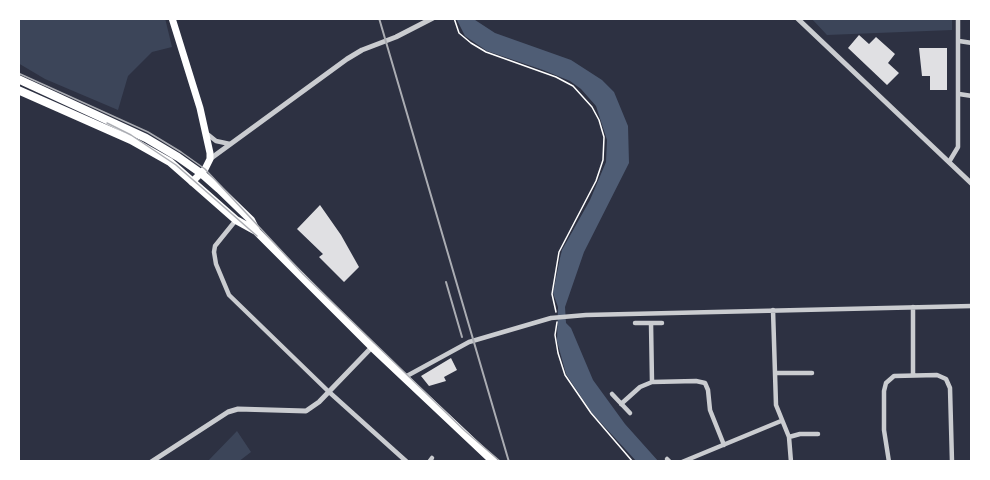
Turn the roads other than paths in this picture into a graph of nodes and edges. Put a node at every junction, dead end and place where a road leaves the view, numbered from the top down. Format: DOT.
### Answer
graph roads {
  1 [pos="172,18"];
  2 [pos="433,18"];
  3 [pos="797,18"];
  4 [pos="957,18"];
  5 [pos="959,42"];
  6 [pos="972,43"];
  7 [pos="18,79"];
  8 [pos="18,90"];
  9 [pos="959,94"];
  10 [pos="972,96"];
  11 [pos="206,133"];
  12 [pos="232,145"];
  13 [pos="210,159"];
  14 [pos="948,162"];
  15 [pos="202,174"];
  16 [pos="192,182"];
  17 [pos="972,184"];
  18 [pos="236,220"];
  19 [pos="256,231"];
  20 [pos="972,306"];
  21 [pos="913,307"];
  22 [pos="773,310"];
  23 [pos="635,323"];
  24 [pos="651,323"];
  25 [pos="662,323"];
  26 [pos="372,347"];
  27 [pos="775,373"];
  28 [pos="812,373"];
  29 [pos="913,375"];
  30 [pos="405,377"];
  31 [pos="652,382"];
  32 [pos="328,392"];
  33 [pos="612,394"];
  34 [pos="621,404"];
  35 [pos="630,413"];
  36 [pos="781,421"];
  37 [pos="818,434"];
  38 [pos="789,437"];
  39 [pos="724,445"];
  40 [pos="151,462"];
  41 [pos="407,462"];
  42 [pos="494,462"];
  43 [pos="682,462"];
  44 [pos="791,462"];
  45 [pos="889,462"];
  46 [pos="952,462"];
  1 -- 11 [label="main road"];
  2 -- 12 [label="street"];
  3 -- 14 [label="street"];
  4 -- 5 [label="street"];
  5 -- 6 [label="street"];
  5 -- 9 [label="street"];
  7 -- 15 [label="highway"];
  8 -- 16 [label="highway"];
  9 -- 10 [label="street"];
  9 -- 14 [label="street"];
  11 -- 12 [label="street"];
  11 -- 13 [label="main road"];
  12 -- 13 [label="street"];
  13 -- 15 [label="main road"];
  14 -- 17 [label="street"];
  15 -- 16 [label="main road"];
  15 -- 19 [label="highway"];
  16 -- 18 [label="highway"];
  18 -- 19 [label="highway"];
  18 -- 32 [label="street"];
  19 -- 26 [label="highway"];
  20 -- 21 [label="street"];
  21 -- 22 [label="street"];
  21 -- 29 [label="street"];
  22 -- 27 [label="street"];
  22 -- 30 [label="street"];
  23 -- 24 [label="street"];
  24 -- 25 [label="street"];
  24 -- 31 [label="street"];
  26 -- 30 [label="highway"];
  26 -- 32 [label="street"];
  27 -- 28 [label="street"];
  27 -- 36 [label="street"];
  29 -- 45 [label="street"];
  29 -- 46 [label="street"];
  30 -- 42 [label="highway"];
  31 -- 34 [label="street"];
  31 -- 39 [label="street"];
  32 -- 40 [label="street"];
  32 -- 41 [label="street"];
  33 -- 34 [label="street"];
  34 -- 35 [label="street"];
  36 -- 38 [label="street"];
  36 -- 39 [label="street"];
  37 -- 38 [label="street"];
  38 -- 44 [label="street"];
  39 -- 43 [label="street"];
}
